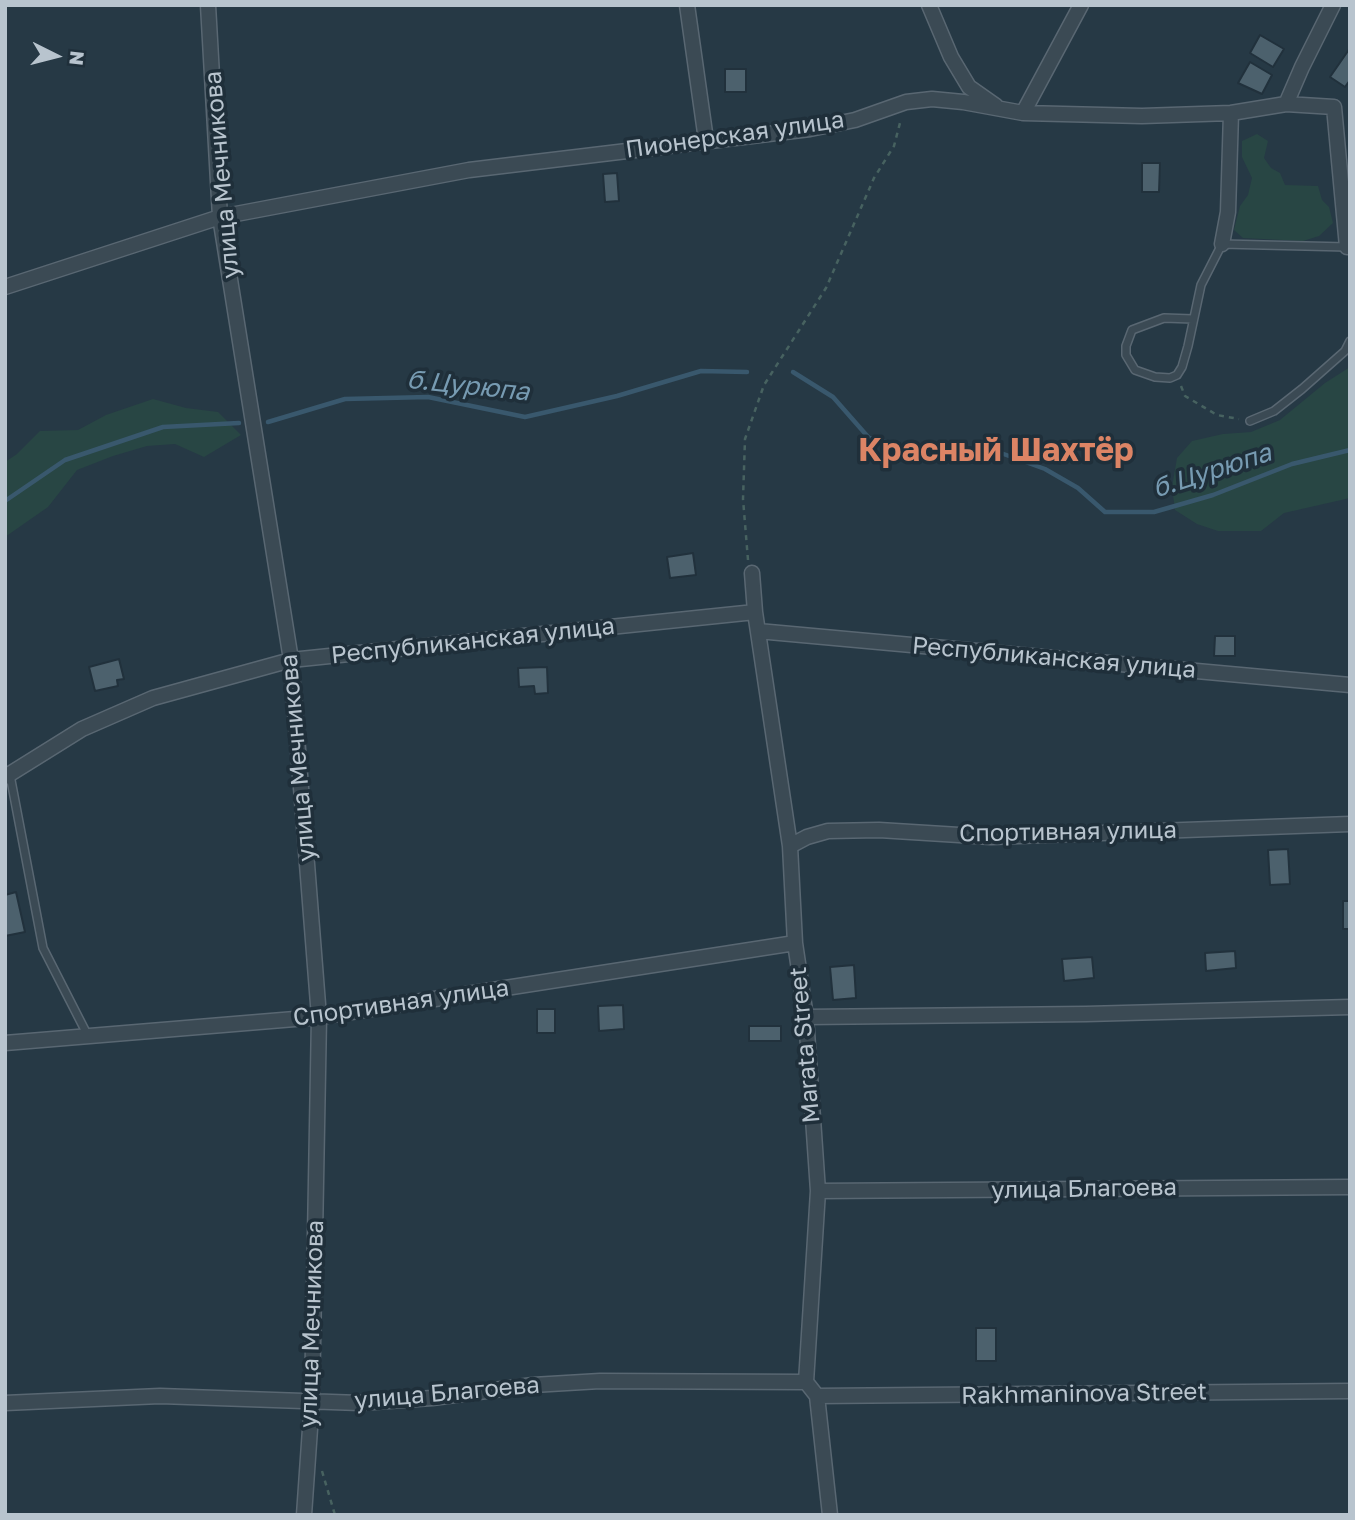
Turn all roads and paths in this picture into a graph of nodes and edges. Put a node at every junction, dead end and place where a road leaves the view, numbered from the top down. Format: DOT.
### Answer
graph roads {
  1 [pos="208,5"];
  2 [pos="687,5"];
  3 [pos="929,5"];
  4 [pos="1081,5"];
  5 [pos="1333,5"];
  6 [pos="906,102"];
  7 [pos="1286,104"];
  8 [pos="1334,107"];
  9 [pos="1000,109"];
  10 [pos="1023,113"];
  11 [pos="1231,113"];
  12 [pos="1350,113"];
  13 [pos="706,140"];
  14 [pos="220,216"];
  15 [pos="1222,244"];
  16 [pos="1349,247"];
  17 [pos="5,287"];
  18 [pos="1194,319"];
  19 [pos="1350,341"];
  20 [pos="1177,375"];
  21 [pos="1250,421"];
  22 [pos="752,573"];
  23 [pos="755,611"];
  24 [pos="758,631"];
  25 [pos="291,660"];
  26 [pos="1350,685"];
  27 [pos="8,776"];
  28 [pos="1350,824"];
  29 [pos="790,846"];
  30 [pos="795,943"];
  31 [pos="1350,1007"];
  32 [pos="319,1017"];
  33 [pos="806,1017"];
  34 [pos="88,1036"];
  35 [pos="5,1043"];
  36 [pos="1350,1186"];
  37 [pos="818,1191"];
  38 [pos="806,1382"];
  39 [pos="1350,1391"];
  40 [pos="817,1396"];
  41 [pos="312,1400"];
  42 [pos="5,1403"];
  43 [pos="304,1515"];
  44 [pos="830,1515"];
  1 -- 14 [label="street, улица Мечникова"];
  2 -- 13 [label="street"];
  3 -- 9 [label="street"];
  4 -- 10 [label="street"];
  5 -- 7 [label="street"];
  6 -- 9 [label="street, Пионерская улица"];
  6 -- 13 [label="street, Пионерская улица"];
  6 -- 22 [label="path"];
  7 -- 8 [label="street, Пионерская улица"];
  7 -- 11 [label="street, Пионерская улица"];
  8 -- 12 [label="street, Пионерская улица"];
  8 -- 16 [label="street"];
  9 -- 10 [label="street, Пионерская улица"];
  10 -- 11 [label="street, Пионерская улица"];
  11 -- 15 [label="street"];
  13 -- 14 [label="street, Пионерская улица"];
  14 -- 17 [label="street, Пионерская улица"];
  14 -- 25 [label="street, улица Мечникова"];
  15 -- 16 [label="lane"];
  15 -- 18 [label="lane"];
  18 -- 20 [label="lane"];
  18 -- 20 [label="lane"];
  19 -- 21 [label="lane"];
  20 -- 21 [label="path"];
  22 -- 23 [label="street, Marata Street"];
  23 -- 24 [label="street, Marata Street"];
  23 -- 25 [label="street, Республиканская улица"];
  24 -- 26 [label="street, Республиканская улица"];
  24 -- 29 [label="street, Marata Street"];
  25 -- 27 [label="street, Республиканская улица"];
  25 -- 32 [label="street, улица Мечникова"];
  27 -- 34 [label="lane"];
  28 -- 29 [label="street, Спортивная улица"];
  29 -- 30 [label="street, Marata Street"];
  30 -- 32 [label="street, Спортивная улица"];
  30 -- 33 [label="street, Marata Street"];
  31 -- 33 [label="street"];
  32 -- 34 [label="street, Спортивная улица"];
  32 -- 41 [label="street, улица Мечникова"];
  33 -- 37 [label="street, Marata Street"];
  34 -- 35 [label="street, Спортивная улица"];
  36 -- 37 [label="street, улица Благоева"];
  37 -- 38 [label="street, Marata Street"];
  38 -- 40 [label="street"];
  38 -- 41 [label="street, улица Благоева"];
  39 -- 40 [label="street, Rakhmaninova Street"];
  40 -- 44 [label="street"];
  41 -- 42 [label="street, улица Благоева"];
  41 -- 43 [label="street, улица Мечникова"];
}
